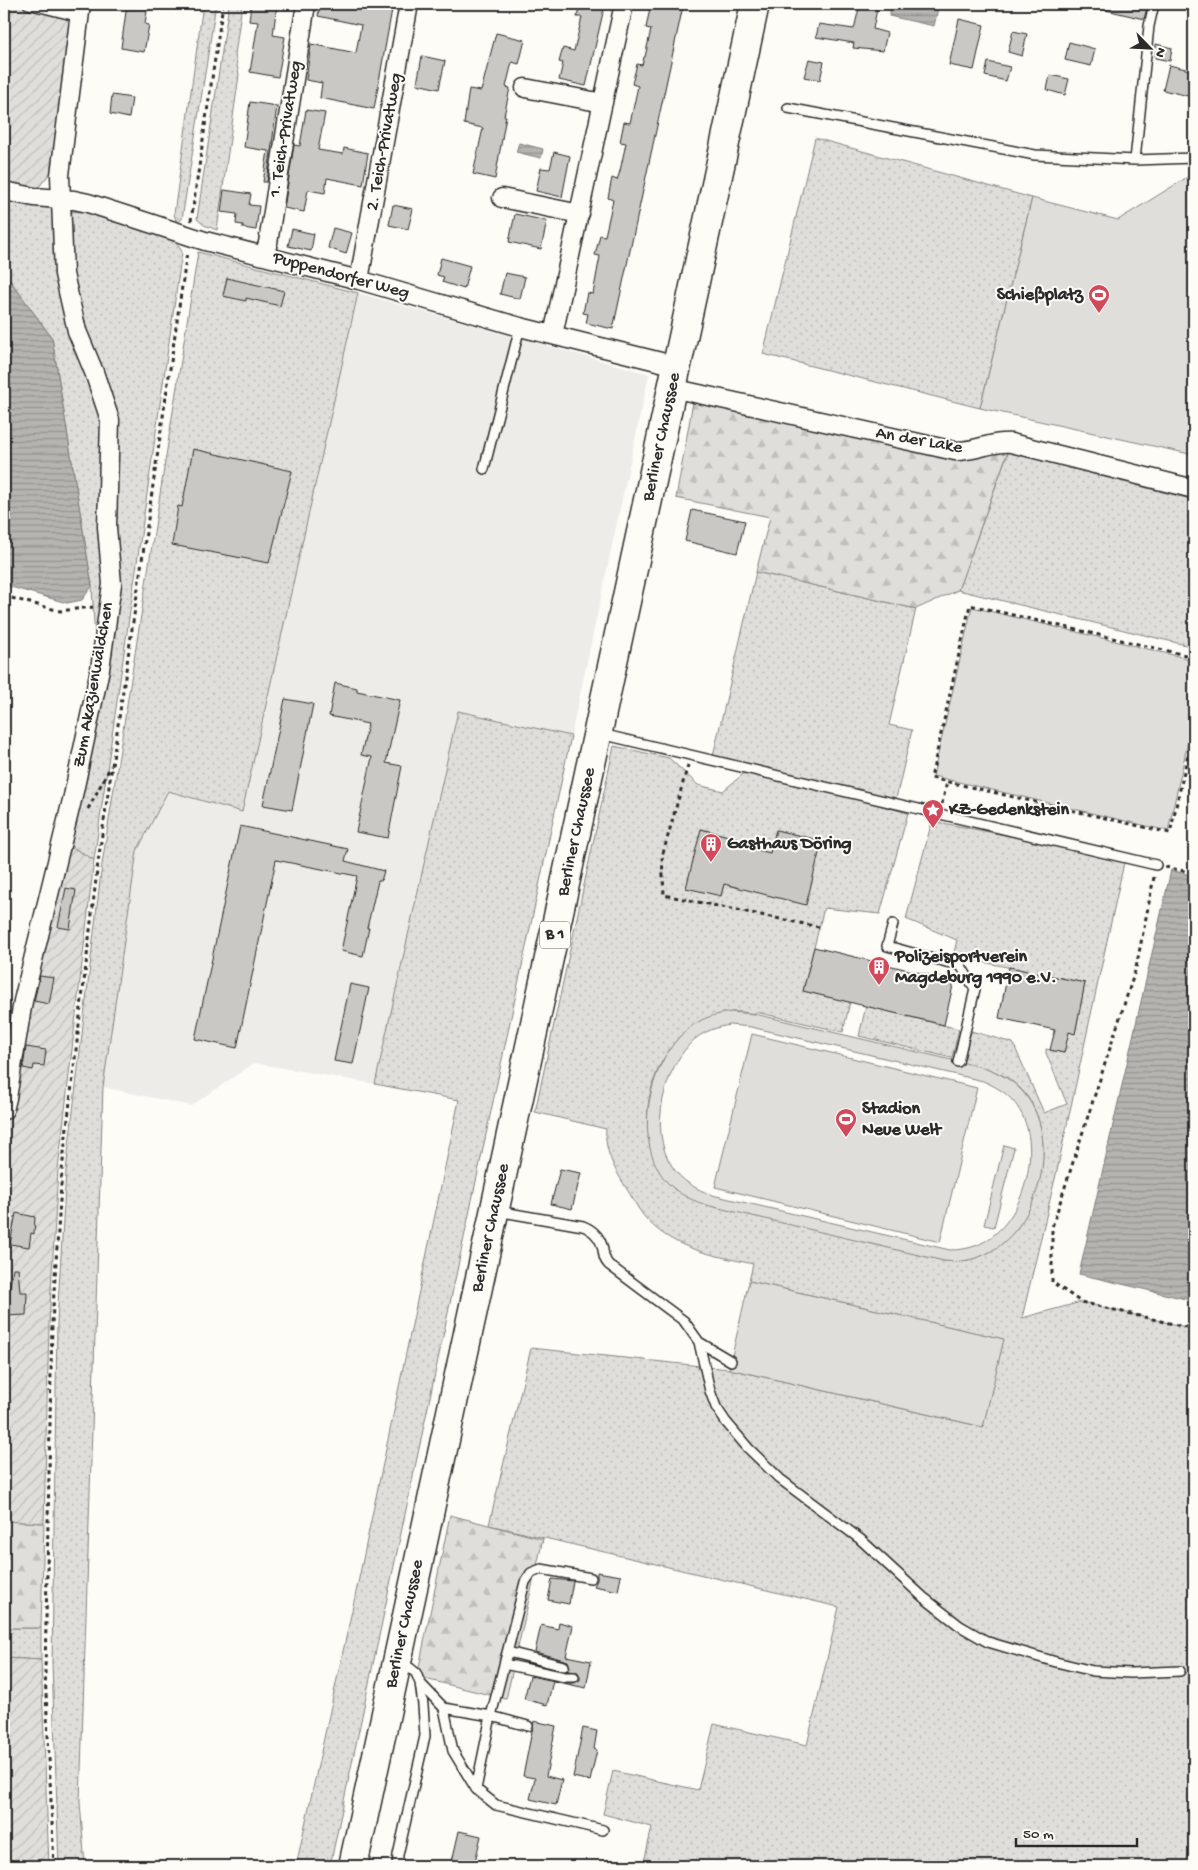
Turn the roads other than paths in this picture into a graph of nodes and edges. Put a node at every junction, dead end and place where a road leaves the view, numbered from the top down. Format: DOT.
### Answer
graph roads {
  1 [pos="28,4"];
  2 [pos="306,4"];
  3 [pos="409,4"];
  4 [pos="624,4"];
  5 [pos="755,4"];
  6 [pos="1154,4"];
  7 [pos="80,10"];
  8 [pos="525,88"];
  9 [pos="602,103"];
  10 [pos="788,108"];
  11 [pos="1194,158"];
  12 [pos="1135,160"];
  13 [pos="4,191"];
  14 [pos="62,198"];
  15 [pos="502,198"];
  16 [pos="580,214"];
  17 [pos="264,255"];
  18 [pos="359,280"];
  19 [pos="520,327"];
  20 [pos="553,335"];
  21 [pos="675,377"];
  22 [pos="484,469"];
  23 [pos="1194,489"];
  24 [pos="598,733"];
  25 [pos="1156,865"];
  26 [pos="892,924"];
  27 [pos="958,1062"];
  28 [pos="4,1110"];
  29 [pos="495,1210"];
  30 [pos="699,1342"];
  31 [pos="731,1361"];
  32 [pos="591,1578"];
  33 [pos="508,1652"];
  34 [pos="504,1664"];
  35 [pos="396,1665"];
  36 [pos="564,1666"];
  37 [pos="1180,1671"];
  38 [pos="574,1677"];
  39 [pos="420,1683"];
  40 [pos="444,1708"];
  41 [pos="491,1716"];
  42 [pos="528,1726"];
  43 [pos="476,1789"];
  44 [pos="603,1830"];
  45 [pos="353,1866"];
  46 [pos="397,1866"];
  1 -- 7 [label="lane"];
  2 -- 17 [label="street, 1. Teich-Privatweg"];
  3 -- 18 [label="street, 2. Teich-Privatweg"];
  4 -- 9 [label="street"];
  5 -- 21 [label="main road, Berliner Chaussee / B 1"];
  6 -- 12 [label="lane"];
  7 -- 14 [label="street, Zum Akazienwäldchen"];
  8 -- 9 [label="street"];
  9 -- 16 [label="street"];
  10 -- 12 [label="lane"];
  11 -- 12 [label="lane"];
  13 -- 14 [label="street, Puppendorfer Weg"];
  14 -- 17 [label="street, Puppendorfer Weg"];
  14 -- 28 [label="street, Zum Akazienwäldchen"];
  15 -- 16 [label="street"];
  16 -- 20 [label="street"];
  17 -- 18 [label="street, Puppendorfer Weg"];
  18 -- 19 [label="street, Puppendorfer Weg"];
  19 -- 20 [label="street, Puppendorfer Weg"];
  19 -- 22 [label="lane"];
  20 -- 21 [label="street, Puppendorfer Weg"];
  21 -- 23 [label="street, An der Lake"];
  21 -- 24 [label="main road, Berliner Chaussee / B 1"];
  24 -- 25 [label="lane"];
  24 -- 29 [label="main road, Berliner Chaussee / B 1"];
  26 -- 27 [label="lane"];
  29 -- 30 [label="lane"];
  29 -- 35 [label="main road, Berliner Chaussee / B 1"];
  30 -- 31 [label="lane"];
  30 -- 37 [label="lane"];
  32 -- 33 [label="lane"];
  33 -- 34 [label="lane"];
  33 -- 36 [label="lane"];
  34 -- 38 [label="lane"];
  34 -- 41 [label="lane"];
  35 -- 39 [label="lane"];
  35 -- 45 [label="main road, Berliner Chaussee / B 1"];
  39 -- 40 [label="lane"];
  39 -- 46 [label="lane"];
  40 -- 41 [label="lane"];
  40 -- 43 [label="lane"];
  41 -- 42 [label="lane"];
  41 -- 43 [label="lane"];
  43 -- 44 [label="lane"];
}
